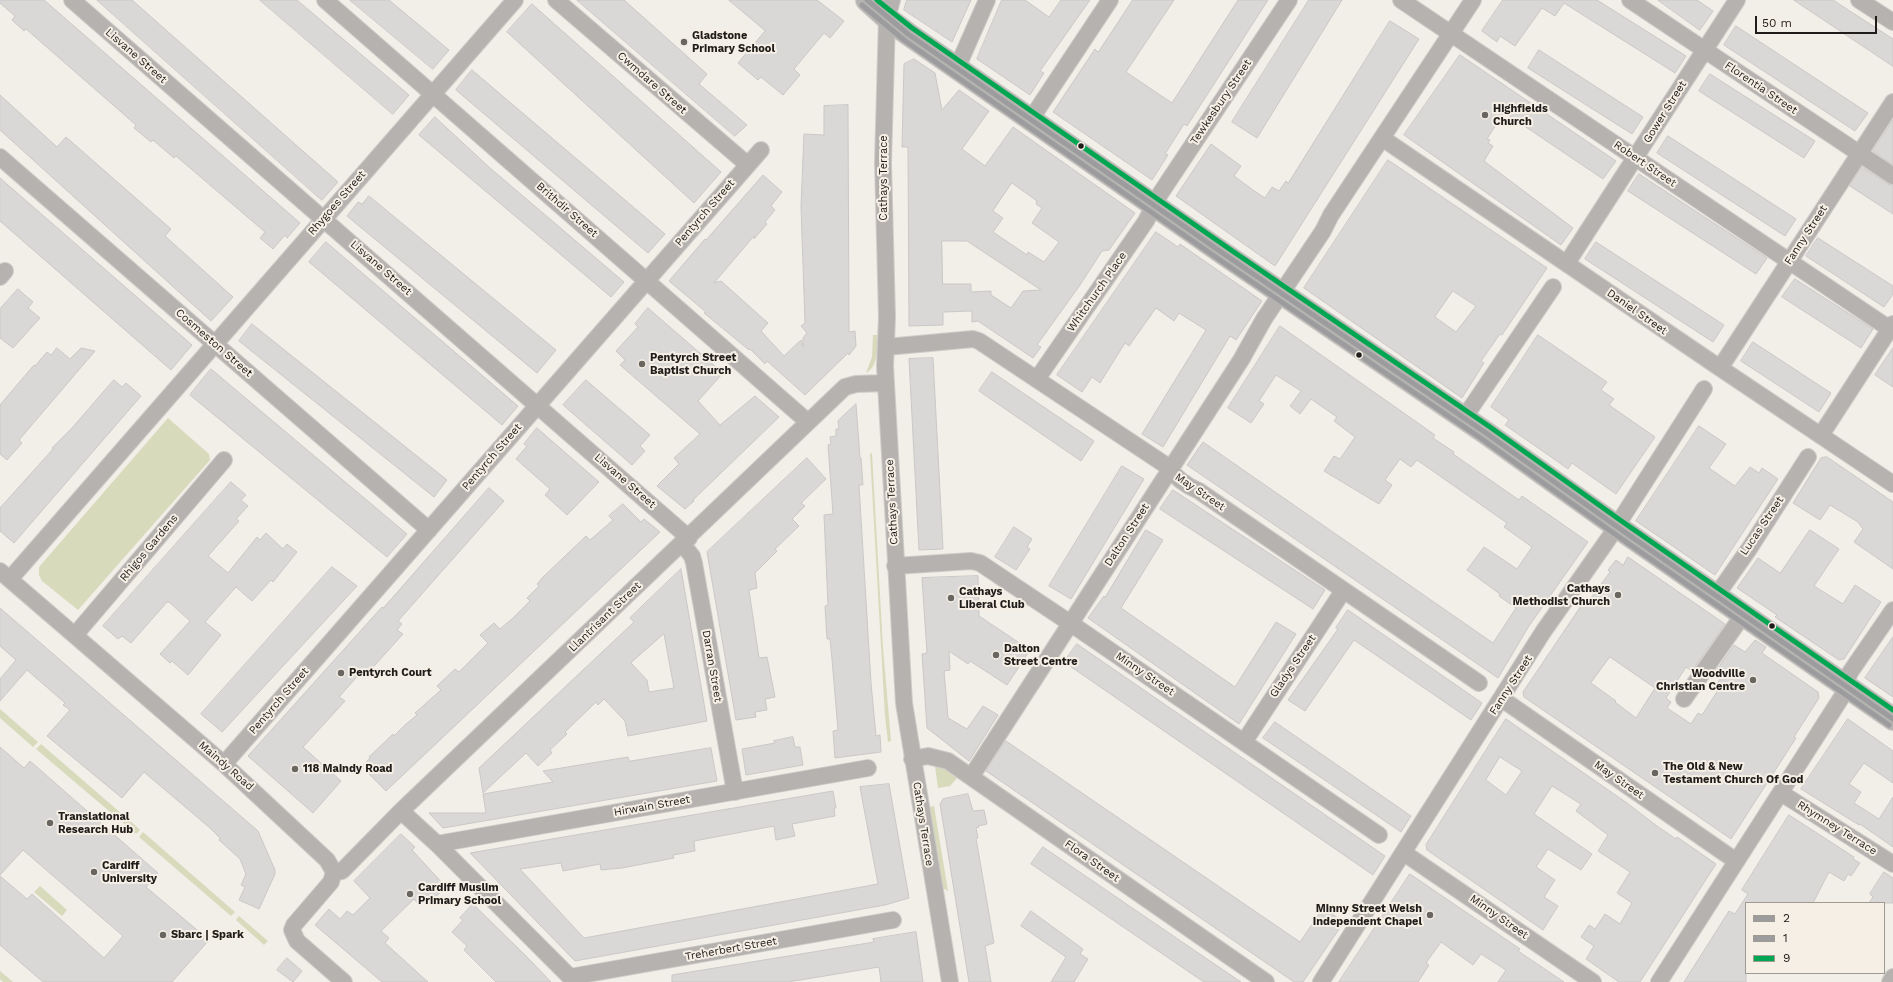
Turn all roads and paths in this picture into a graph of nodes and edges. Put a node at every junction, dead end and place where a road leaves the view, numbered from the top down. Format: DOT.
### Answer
graph roads {
  1 [pos="72,0"];
  2 [pos="325,0"];
  3 [pos="515,0"];
  4 [pos="556,0"];
  5 [pos="867,0"];
  6 [pos="987,0"];
  7 [pos="1110,0"];
  8 [pos="1289,0"];
  9 [pos="1401,0"];
  10 [pos="1473,0"];
  11 [pos="1630,0"];
  12 [pos="1737,0"];
  13 [pos="1859,0"];
  14 [pos="889,9"];
  15 [pos="1893,22"];
  16 [pos="1451,34"];
  17 [pos="1704,50"];
  18 [pos="957,68"];
  19 [pos="433,94"];
  20 [pos="1893,102"];
  21 [pos="1030,119"];
  22 [pos="1382,138"];
  23 [pos="761,150"];
  24 [pos="1859,153"];
  25 [pos="0,157"];
  26 [pos="1636,158"];
  27 [pos="748,165"];
  28 [pos="1893,176"];
  29 [pos="1155,205"];
  30 [pos="324,219"];
  31 [pos="1790,261"];
  32 [pos="1567,263"];
  33 [pos="647,280"];
  34 [pos="1553,287"];
  35 [pos="1282,293"];
  36 [pos="1892,326"];
  37 [pos="215,343"];
  38 [pos="886,347"];
  39 [pos="1720,368"];
  40 [pos="1037,378"];
  41 [pos="885,383"];
  42 [pos="1704,389"];
  43 [pos="537,405"];
  44 [pos="1464,418"];
  45 [pos="808,422"];
  46 [pos="1821,436"];
  47 [pos="1808,457"];
  48 [pos="224,460"];
  49 [pos="1169,470"];
  50 [pos="1893,484"];
  51 [pos="1616,526"];
  52 [pos="429,530"];
  53 [pos="685,541"];
  54 [pos="895,566"];
  55 [pos="5,575"];
  56 [pos="1343,591"];
  57 [pos="1716,596"];
  58 [pos="1893,610"];
  59 [pos="1743,615"];
  60 [pos="1070,623"];
  61 [pos="75,635"];
  62 [pos="1480,683"];
  63 [pos="1845,686"];
  64 [pos="1502,699"];
  65 [pos="1684,699"];
  66 [pos="1893,719"];
  67 [pos="1244,742"];
  68 [pos="912,759"];
  69 [pos="224,764"];
  70 [pos="868,768"];
  71 [pos="971,777"];
  72 [pos="735,792"];
  73 [pos="1781,793"];
  74 [pos="401,812"];
  75 [pos="1379,835"];
  76 [pos="437,844"];
  77 [pos="1404,853"];
  78 [pos="1736,861"];
  79 [pos="1893,864"];
  80 [pos="334,872"];
  81 [pos="893,920"];
  82 [pos="1893,977"];
  83 [pos="573,980"];
  84 [pos="344,982"];
  85 [pos="950,982"];
  86 [pos="1266,982"];
  87 [pos="1321,982"];
  88 [pos="1593,982"];
  89 [pos="1659,982"];
  90 [pos="1890,982"];
  1 -- 30 [label="street, Lisvane Street"];
  2 -- 19 [label="street, Brithdir Street"];
  3 -- 19 [label="street, Rhygoes Street"];
  4 -- 27 [label="street, Cwmdare Street"];
  5 -- 14 [label="main road"];
  6 -- 18 [label="street"];
  7 -- 21 [label="street"];
  8 -- 29 [label="street, Tewkesbury Street"];
  9 -- 16 [label="street, Robert Street"];
  10 -- 16 [label="street, Dalton Street"];
  11 -- 17 [label="street, Florentia Street"];
  12 -- 17 [label="street, Gower Street"];
  13 -- 15 [label="street"];
  14 -- 18 [label="main road"];
  14 -- 38 [label="street, Cathays Terrace"];
  16 -- 22 [label="street, Dalton Street"];
  16 -- 26 [label="street, Robert Street"];
  17 -- 24 [label="street, Florentia Street"];
  17 -- 26 [label="street, Gower Street"];
  18 -- 21 [label="main road"];
  19 -- 30 [label="street, Rhygoes Street"];
  19 -- 33 [label="street, Brithdir Street"];
  20 -- 24 [label="street, Fanny Street"];
  21 -- 29 [label="main road"];
  22 -- 32 [label="street, Daniel Street"];
  22 -- 35 [label="street, Dalton Street"];
  23 -- 27 [label="street, Pentyrch Street"];
  24 -- 28 [label="street, Florentia Street"];
  24 -- 31 [label="street, Fanny Street"];
  25 -- 37 [label="street, Cosmeston Street"];
  26 -- 31 [label="street, Robert Street"];
  26 -- 32 [label="street, Gower Street"];
  27 -- 33 [label="street, Pentyrch Street"];
  29 -- 35 [label="main road"];
  29 -- 40 [label="street, Whitchurch Place"];
  30 -- 37 [label="street, Rhygoes Street"];
  30 -- 43 [label="street, Lisvane Street"];
  31 -- 36 [label="street, Robert Street"];
  31 -- 39 [label="street, Fanny Street"];
  32 -- 39 [label="street, Daniel Street"];
  33 -- 43 [label="street, Pentyrch Street"];
  33 -- 45 [label="street, Brithdir Street"];
  34 -- 44 [label="street"];
  35 -- 44 [label="main road"];
  35 -- 49 [label="street, Dalton Street"];
  36 -- 46 [label="street"];
  37 -- 52 [label="street, Cosmeston Street"];
  37 -- 55 [label="street, Rhygoes Street"];
  38 -- 40 [label="street, May Street"];
  38 -- 41 [label="street, Cathays Terrace"];
  39 -- 46 [label="street, Daniel Street"];
  40 -- 49 [label="street, May Street"];
  41 -- 45 [label="street, Llantrisant Street"];
  41 -- 54 [label="street, Cathays Terrace"];
  42 -- 51 [label="street, Fanny Street"];
  43 -- 52 [label="street, Pentyrch Street"];
  43 -- 53 [label="street, Lisvane Street"];
  44 -- 51 [label="main road"];
  45 -- 53 [label="street, Llantrisant Street"];
  46 -- 50 [label="street, Daniel Street"];
  47 -- 57 [label="street, Lucas Street"];
  48 -- 61 [label="street, Rhigos Gardens"];
  49 -- 56 [label="street, May Street"];
  49 -- 60 [label="street, Dalton Street"];
  51 -- 57 [label="main road"];
  51 -- 64 [label="street, Fanny Street"];
  52 -- 69 [label="street, Pentyrch Street"];
  53 -- 72 [label="street, Darran Street"];
  53 -- 74 [label="street, Llantrisant Street"];
  54 -- 60 [label="street, Minny Street"];
  54 -- 68 [label="street, Cathays Terrace"];
  55 -- 61 [label="street, Maindy Road"];
  56 -- 62 [label="street, May Street"];
  56 -- 67 [label="street, Gladys Street"];
  57 -- 59 [label="main road"];
  58 -- 63 [label="street"];
  59 -- 63 [label="main road"];
  59 -- 65 [label="street"];
  60 -- 67 [label="street, Minny Street"];
  60 -- 71 [label="street, Dalton Street"];
  61 -- 69 [label="street, Maindy Road"];
  63 -- 66 [label="main road"];
  63 -- 73 [label="street"];
  64 -- 77 [label="street, Fanny Street"];
  64 -- 78 [label="street, May Street"];
  67 -- 75 [label="street, Minny Street"];
  68 -- 71 [label="street, Flora Street"];
  68 -- 85 [label="street, Cathays Terrace"];
  69 -- 80 [label="street, Maindy Road"];
  70 -- 72 [label="street, Hirwain Street"];
  71 -- 86 [label="street, Flora Street"];
  72 -- 76 [label="street, Hirwain Street"];
  73 -- 78 [label="street"];
  73 -- 79 [label="street, Rhymney Terrace"];
  74 -- 76 [label="street"];
  74 -- 80 [label="street, Llantrisant Street"];
  76 -- 83 [label="street"];
  77 -- 87 [label="street, Fanny Street"];
  77 -- 88 [label="street, Minny Street"];
  78 -- 89 [label="street"];
  80 -- 84 [label="street"];
  81 -- 83 [label="street, Treherbert Street"];
  82 -- 90 [label="street"];
}
